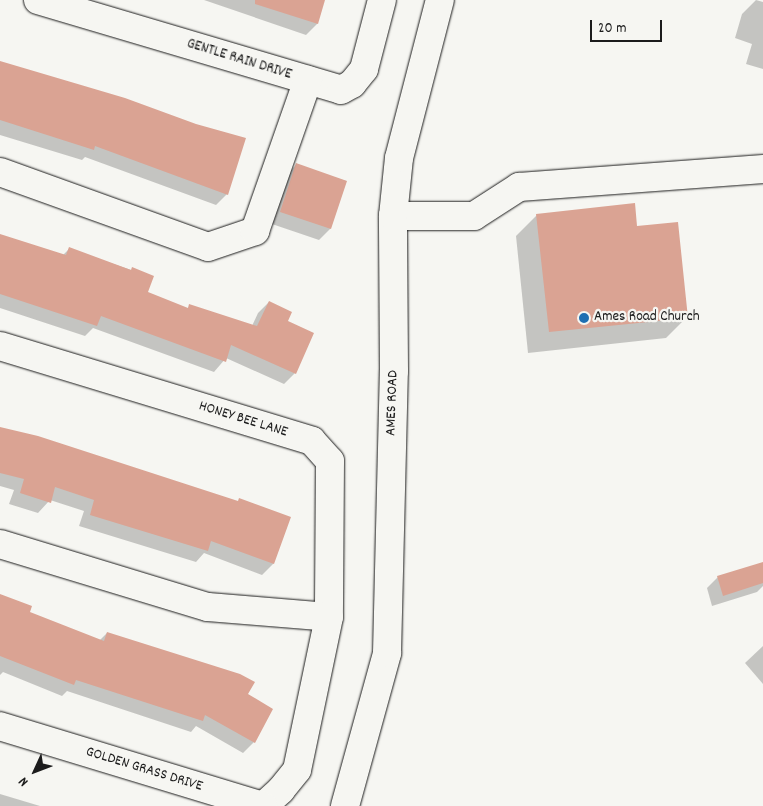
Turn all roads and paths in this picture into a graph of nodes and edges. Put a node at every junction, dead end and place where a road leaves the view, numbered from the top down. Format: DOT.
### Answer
graph roads {
  1 [pos="38,0"];
  2 [pos="382,0"];
  3 [pos="440,0"];
  4 [pos="308,80"];
  5 [pos="763,170"];
  6 [pos="0,172"];
  7 [pos="393,216"];
  8 [pos="0,346"];
  9 [pos="0,544"];
  10 [pos="329,617"];
  11 [pos="0,726"];
  12 [pos="206,798"];
  13 [pos="345,806"];
  1 -- 4 [label="street, GENTLE RAIN DRIVE"];
  2 -- 4 [label="street, GENTLE RAIN DRIVE"];
  3 -- 7 [label="street, AMES ROAD"];
  4 -- 6 [label="street"];
  5 -- 7 [label="street"];
  7 -- 13 [label="street, AMES ROAD"];
  8 -- 10 [label="street, HONEY BEE LANE"];
  9 -- 10 [label="street"];
  10 -- 12 [label="street, GOLDEN GRASS DRIVE"];
  11 -- 12 [label="street, GOLDEN GRASS DRIVE"];
}
